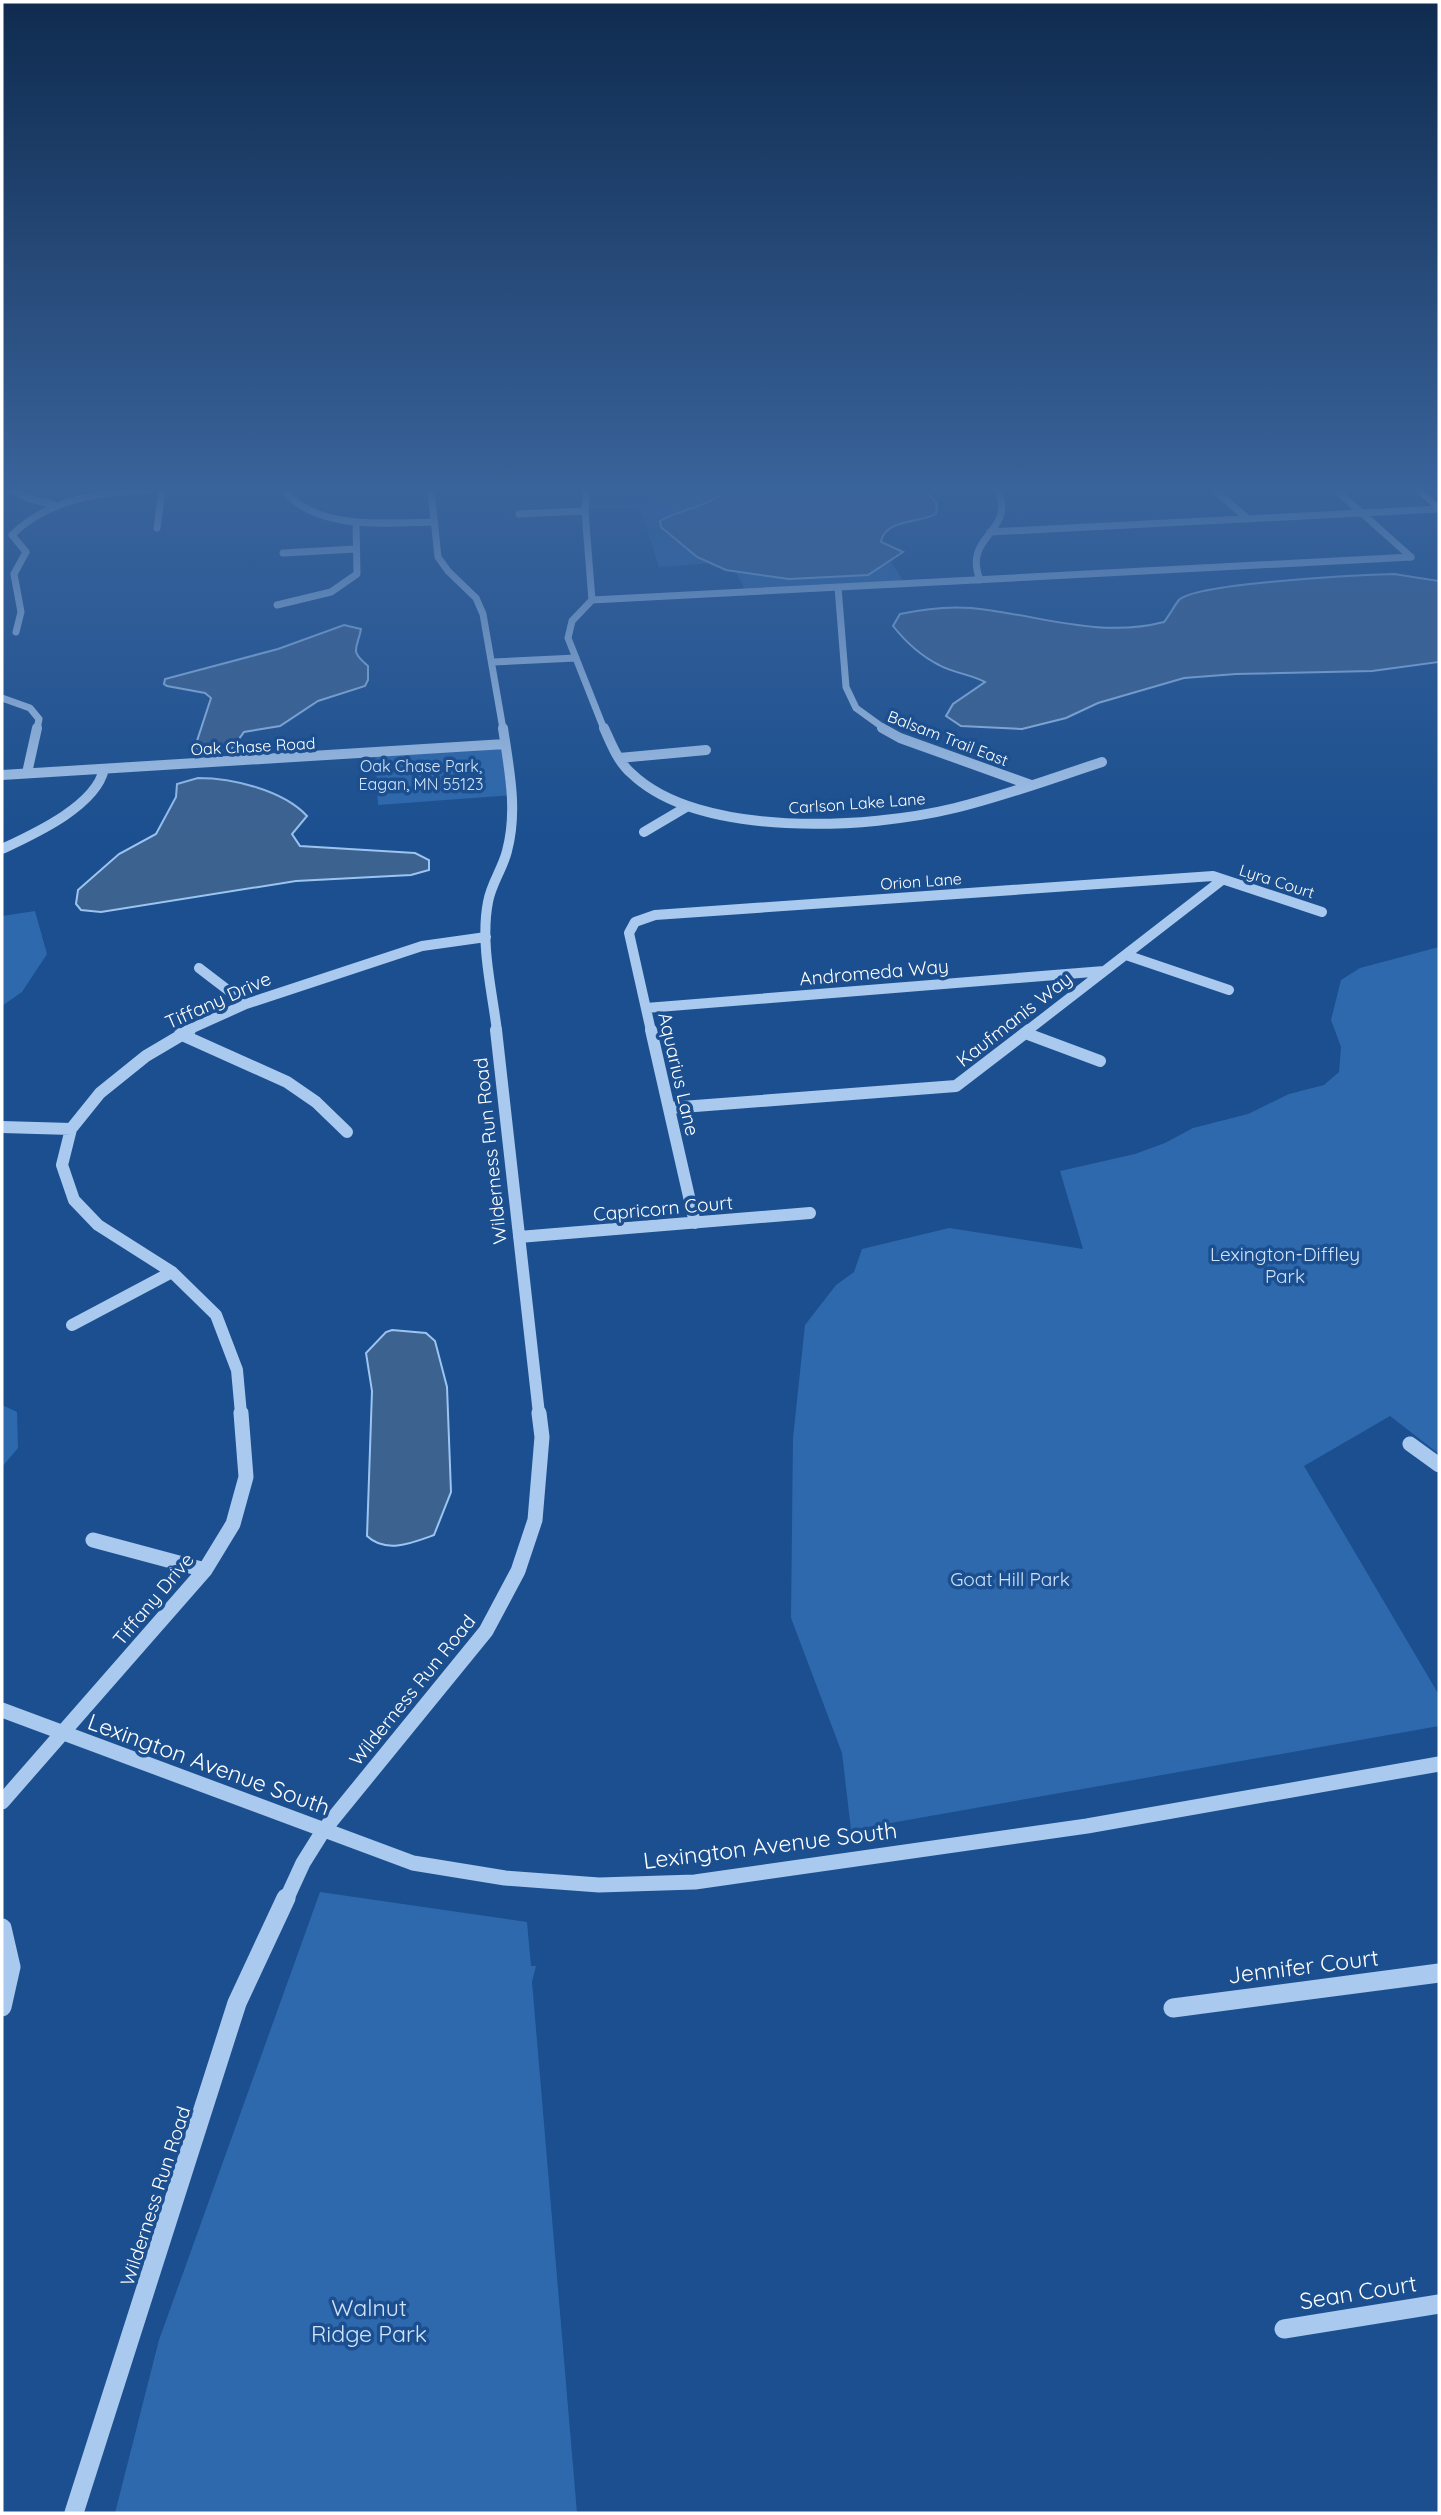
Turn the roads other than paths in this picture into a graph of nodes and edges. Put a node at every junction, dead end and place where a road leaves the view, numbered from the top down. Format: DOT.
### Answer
graph roads {
  1 [pos="20,607"];
  2 [pos="481,607"];
  3 [pos="584,607"];
  4 [pos="840,607"];
  5 [pos="16,632"];
  6 [pos="576,658"];
  7 [pos="493,662"];
  8 [pos="2,698"];
  9 [pos="505,744"];
  10 [pos="706,750"];
  11 [pos="619,758"];
  12 [pos="1102,762"];
  13 [pos="104,769"];
  14 [pos="27,774"];
  15 [pos="2,775"];
  16 [pos="1031,785"];
  17 [pos="688,806"];
  18 [pos="644,832"];
  19 [pos="2,849"];
  20 [pos="1222,880"];
  21 [pos="1322,912"];
  22 [pos="629,933"];
  23 [pos="486,937"];
  24 [pos="1126,955"];
  25 [pos="200,968"];
  26 [pos="1105,971"];
  27 [pos="1229,990"];
  28 [pos="246,1004"];
  29 [pos="646,1008"];
  30 [pos="1025,1033"];
  31 [pos="180,1034"];
  32 [pos="1100,1061"];
  33 [pos="669,1108"];
  34 [pos="2,1127"];
  35 [pos="71,1129"];
  36 [pos="347,1132"];
  37 [pos="810,1213"];
  38 [pos="695,1223"];
  39 [pos="519,1237"];
  40 [pos="172,1272"];
  41 [pos="72,1325"];
  42 [pos="1410,1444"];
  43 [pos="1439,1465"];
  44 [pos="93,1540"];
  45 [pos="205,1570"];
  46 [pos="2,1710"];
  47 [pos="63,1734"];
  48 [pos="1439,1763"];
  49 [pos="2,1802"];
  50 [pos="323,1831"];
  51 [pos="2,1928"];
  52 [pos="1439,1973"];
  53 [pos="2,2007"];
  54 [pos="1173,2008"];
  55 [pos="1439,2304"];
  56 [pos="1284,2329"];
  57 [pos="74,2513"];
  1 -- 5 [label="street"];
  2 -- 7 [label="street, Wilderness Run Road"];
  3 -- 6 [label="street, Carlson Lake Lane"];
  4 -- 16 [label="street, Balsam Trail East"];
  6 -- 7 [label="street"];
  6 -- 11 [label="street, Carlson Lake Lane"];
  7 -- 9 [label="street, Wilderness Run Road"];
  8 -- 14 [label="street"];
  9 -- 13 [label="street, Oak Chase Road"];
  9 -- 23 [label="street, Wilderness Run Road"];
  10 -- 11 [label="street"];
  11 -- 17 [label="street, Carlson Lake Lane"];
  12 -- 16 [label="street, Carlson Lake Lane"];
  13 -- 14 [label="street, Oak Chase Road"];
  13 -- 19 [label="street"];
  14 -- 15 [label="street, Oak Chase Road"];
  16 -- 17 [label="street, Carlson Lake Lane"];
  17 -- 18 [label="street"];
  20 -- 21 [label="street, Lyra Court"];
  20 -- 22 [label="street, Orion Lane"];
  20 -- 24 [label="street, Kaufmanis Way"];
  22 -- 29 [label="street, Aquarius Lane"];
  23 -- 28 [label="street, Tiffany Drive"];
  23 -- 39 [label="street, Wilderness Run Road"];
  24 -- 26 [label="street, Kaufmanis Way"];
  24 -- 27 [label="street"];
  25 -- 28 [label="street"];
  26 -- 29 [label="street, Andromeda Way"];
  26 -- 30 [label="street, Kaufmanis Way"];
  28 -- 31 [label="street, Tiffany Drive"];
  29 -- 33 [label="street, Aquarius Lane"];
  30 -- 32 [label="street"];
  30 -- 33 [label="street, Kaufmanis Way"];
  31 -- 35 [label="street, Tiffany Drive"];
  31 -- 36 [label="street"];
  33 -- 38 [label="street, Aquarius Lane"];
  34 -- 35 [label="street"];
  35 -- 40 [label="street, Tiffany Drive"];
  37 -- 38 [label="street, Capricorn Court"];
  38 -- 39 [label="street, Capricorn Court"];
  39 -- 50 [label="street, Wilderness Run Road"];
  40 -- 41 [label="street"];
  40 -- 45 [label="street, Tiffany Drive"];
  42 -- 43 [label="street"];
  44 -- 45 [label="street"];
  45 -- 47 [label="street, Tiffany Drive"];
  46 -- 47 [label="street, Lexington Avenue South"];
  47 -- 49 [label="street, Tiffany Drive"];
  47 -- 50 [label="street, Lexington Avenue South"];
  48 -- 50 [label="street, Lexington Avenue South"];
  50 -- 57 [label="street, Wilderness Run Road"];
  51 -- 53 [label="street"];
  52 -- 54 [label="street, Jennifer Court"];
  55 -- 56 [label="street, Sean Court"];
}
